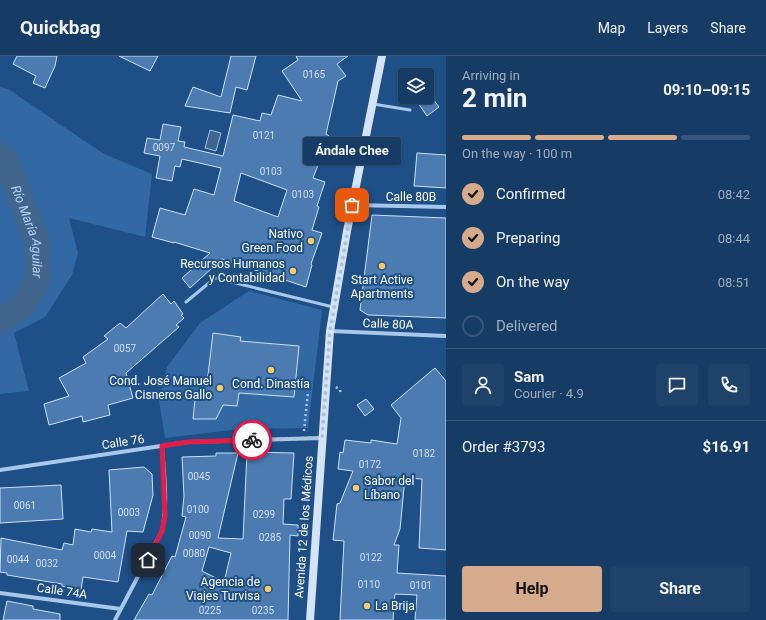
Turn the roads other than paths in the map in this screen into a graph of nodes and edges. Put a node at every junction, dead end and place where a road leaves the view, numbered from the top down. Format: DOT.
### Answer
graph roads {
  1 [pos="382,58"];
  2 [pos="372,104"];
  3 [pos="410,110"];
  4 [pos="352,205"];
  5 [pos="446,207"];
  6 [pos="186,302"];
  7 [pos="333,307"];
  8 [pos="330,331"];
  9 [pos="446,336"];
  10 [pos="322,438"];
  11 [pos="162,446"];
  12 [pos="0,470"];
  13 [pos="0,593"];
  14 [pos="121,609"];
  15 [pos="115,620"];
  16 [pos="310,620"];
  1 -- 2 [label="main road, Avenida 12 de los Médicos"];
  2 -- 3 [label="lane"];
  2 -- 4 [label="main road, Avenida 12 de los Médicos"];
  4 -- 5 [label="street, Calle 80B"];
  4 -- 7 [label="main road, Avenida 12 de los Médicos"];
  6 -- 7 [label="lane"];
  7 -- 8 [label="main road, Avenida 12 de los Médicos"];
  8 -- 9 [label="street, Calle 80A"];
  8 -- 10 [label="main road, Avenida 12 de los Médicos"];
  10 -- 11 [label="street, Calle 76"];
  10 -- 16 [label="main road, Avenida 12 de los Médicos"];
  11 -- 12 [label="street, Calle 76"];
  11 -- 14 [label="street"];
  13 -- 14 [label="street, Calle 74A"];
  14 -- 15 [label="street"];
}
